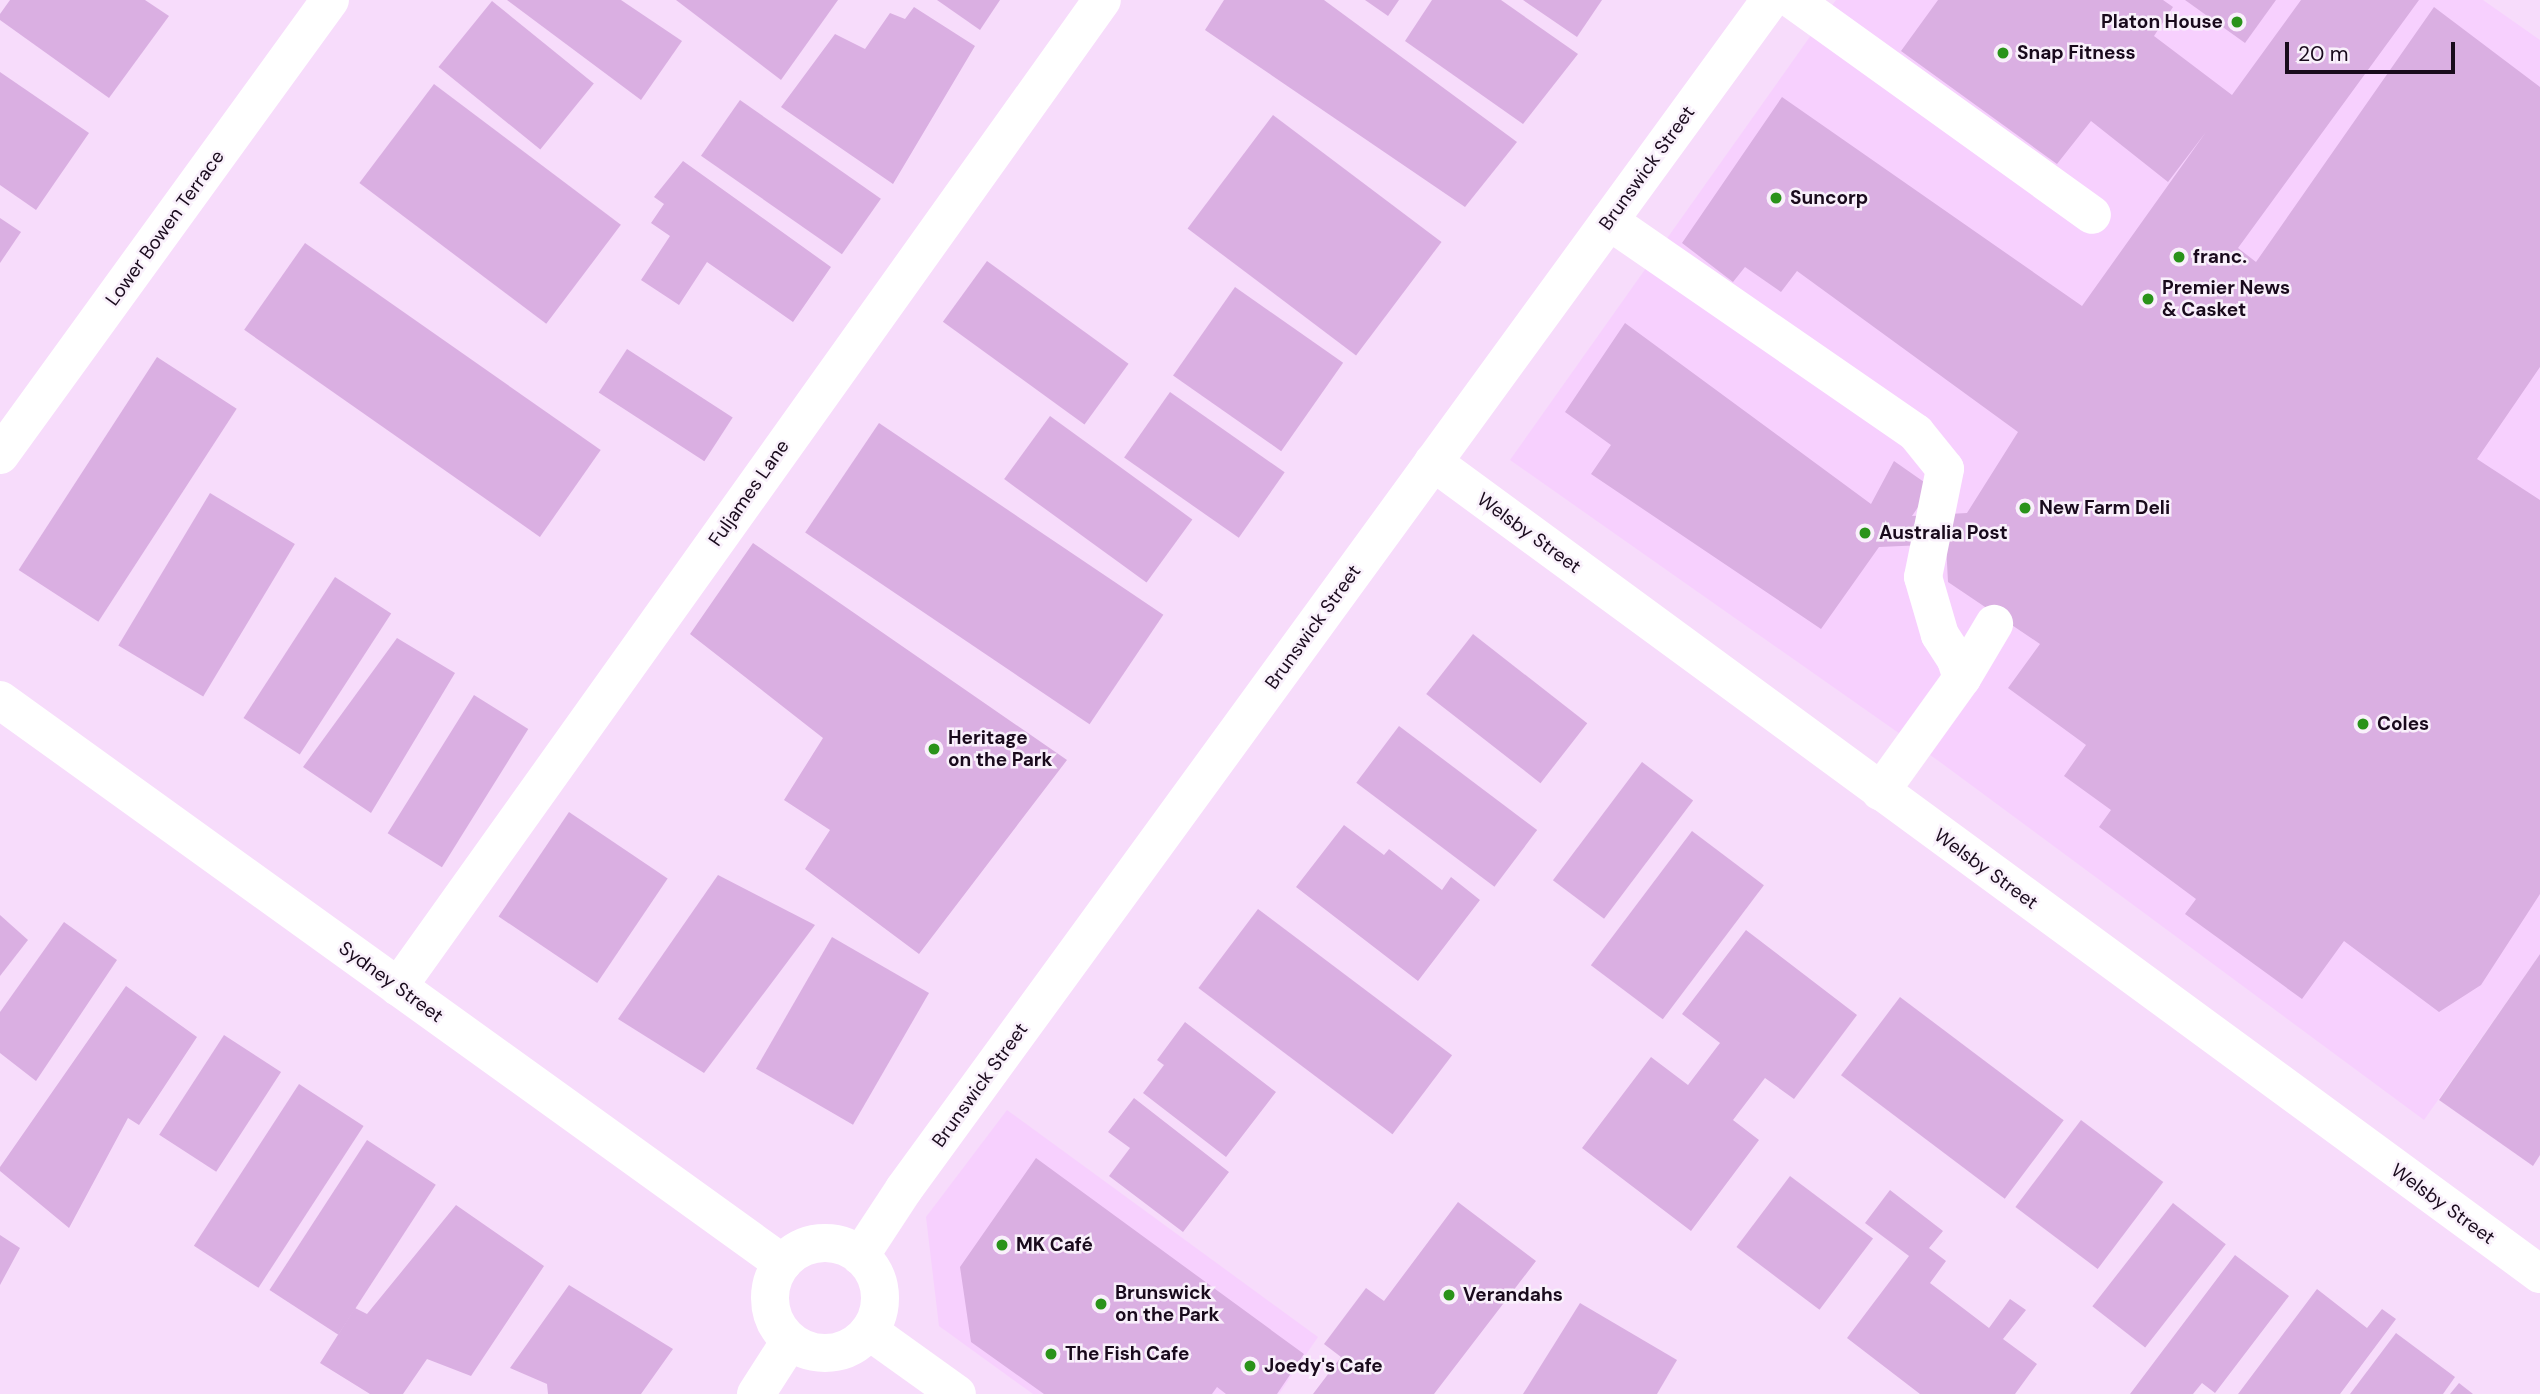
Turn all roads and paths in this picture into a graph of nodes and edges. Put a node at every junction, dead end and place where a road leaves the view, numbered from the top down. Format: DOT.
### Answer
graph roads {
  1 [pos="330,0"];
  2 [pos="1102,0"];
  3 [pos="1770,0"];
  4 [pos="1793,0"];
  5 [pos="2092,215"];
  6 [pos="1609,221"];
  7 [pos="0,455"];
  8 [pos="1433,462"];
  9 [pos="1994,624"];
  10 [pos="1962,678"];
  11 [pos="0,700"];
  12 [pos="1880,792"];
  13 [pos="398,987"];
  14 [pos="860,1256"];
  15 [pos="782,1263"];
  16 [pos="2540,1274"];
  17 [pos="869,1331"];
  18 [pos="790,1341"];
  19 [pos="755,1394"];
  20 [pos="957,1394"];
  1 -- 7 [label="street, Lower Bowen Terrace"];
  2 -- 13 [label="street, Fuljames Lane"];
  3 -- 6 [label="street, Brunswick Street"];
  4 -- 5 [label="street"];
  6 -- 8 [label="street, Brunswick Street"];
  6 -- 10 [label="street"];
  8 -- 12 [label="street, Welsby Street"];
  8 -- 14 [label="street, Brunswick Street"];
  9 -- 10 [label="street"];
  10 -- 12 [label="street"];
  11 -- 13 [label="street, Sydney Street"];
  12 -- 16 [label="street, Welsby Street"];
  13 -- 15 [label="street, Sydney Street"];
  14 -- 15 [label="street"];
  14 -- 17 [label="street"];
  15 -- 18 [label="street"];
  17 -- 18 [label="street"];
  17 -- 20 [label="street"];
  18 -- 19 [label="street"];
}
